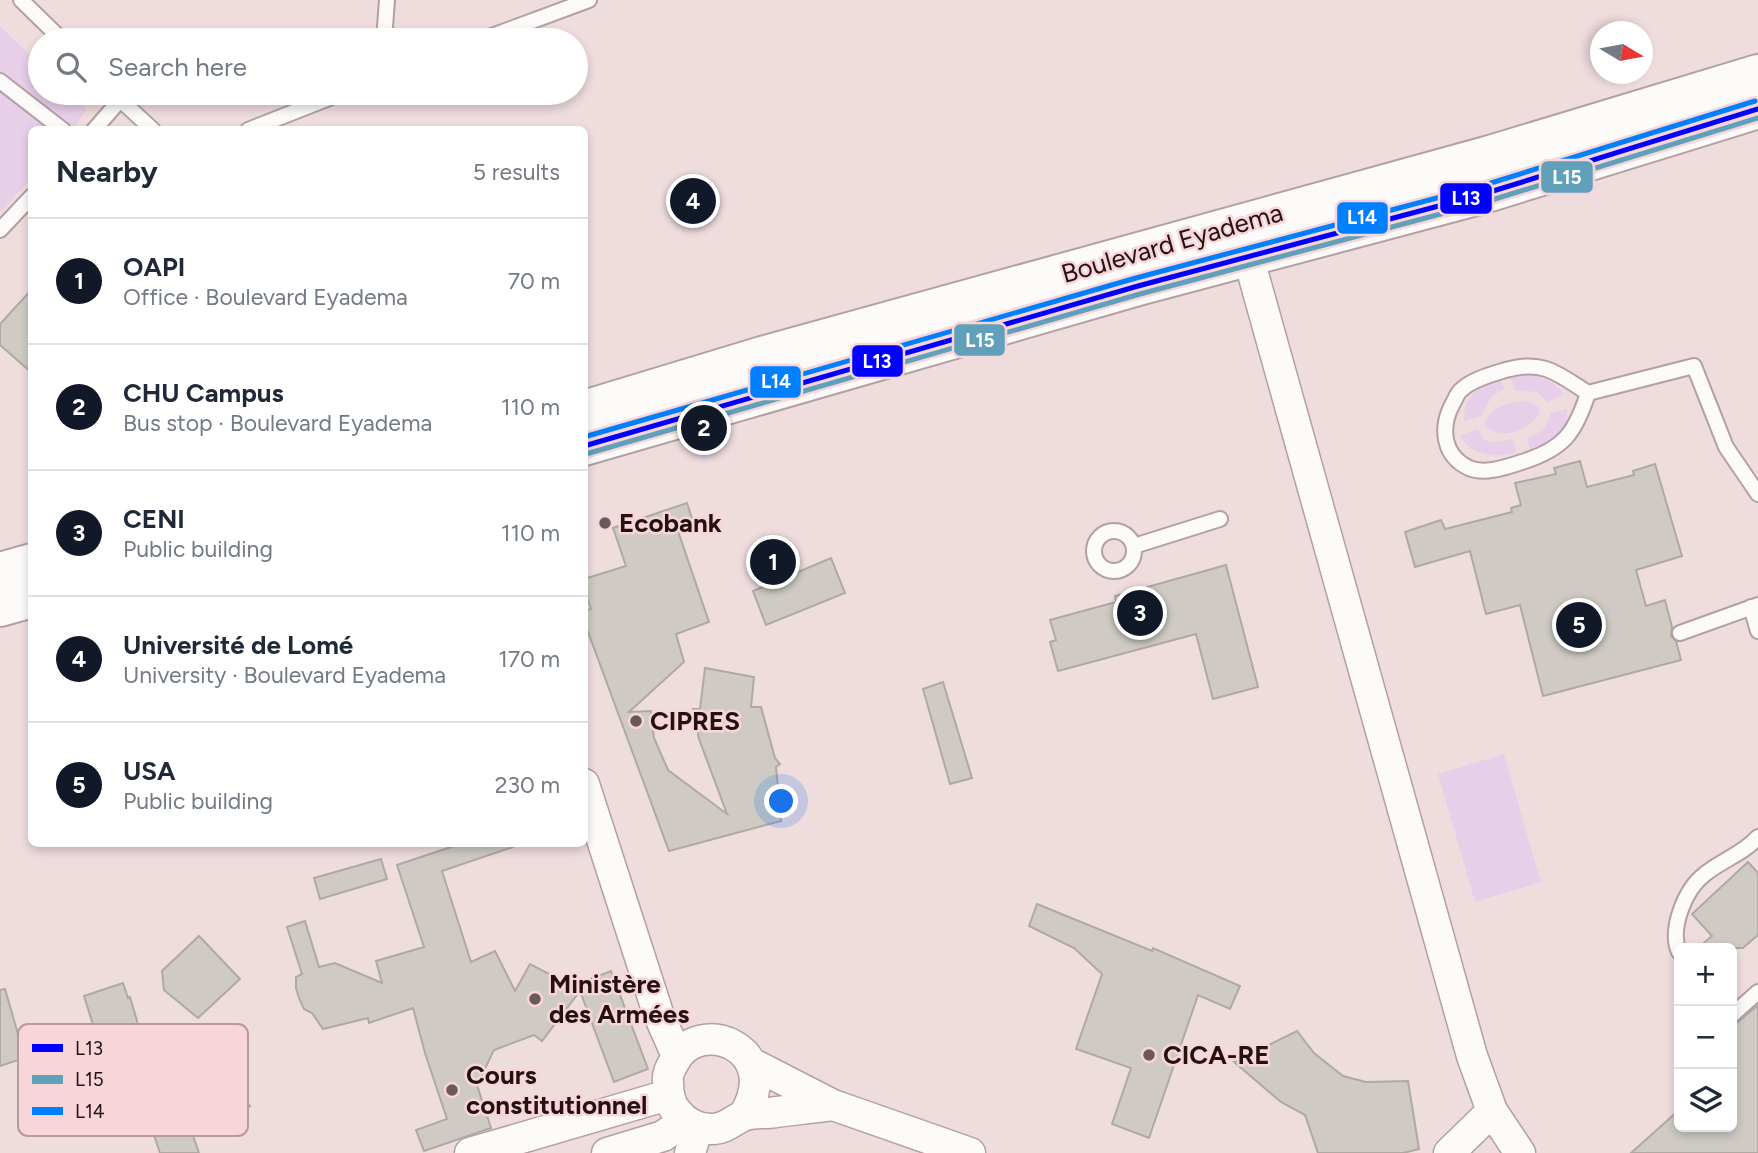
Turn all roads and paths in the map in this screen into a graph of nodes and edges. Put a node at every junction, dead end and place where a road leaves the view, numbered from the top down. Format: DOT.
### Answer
graph roads {
  1 [pos="22,0"];
  2 [pos="387,0"];
  3 [pos="589,0"];
  4 [pos="50,28"];
  5 [pos="385,28"];
  6 [pos="513,28"];
  7 [pos="1758,74"];
  8 [pos="0,81"];
  9 [pos="28,103"];
  10 [pos="31,105"];
  11 [pos="111,105"];
  12 [pos="125,105"];
  13 [pos="312,105"];
  14 [pos="1758,109"];
  15 [pos="58,126"];
  16 [pos="97,126"];
  17 [pos="149,126"];
  18 [pos="258,126"];
  19 [pos="28,200"];
  20 [pos="0,230"];
  21 [pos="1244,241"];
  22 [pos="1588,393"];
  23 [pos="588,409"];
  24 [pos="588,445"];
  25 [pos="1758,494"];
  26 [pos="1220,519"];
  27 [pos="1134,545"];
  28 [pos="28,564"];
  29 [pos="0,572"];
  30 [pos="28,599"];
  31 [pos="1755,606"];
  32 [pos="0,607"];
  33 [pos="1758,631"];
  34 [pos="1680,633"];
  35 [pos="588,795"];
  36 [pos="1758,837"];
  37 [pos="1677,943"];
  38 [pos="1758,992"];
  39 [pos="1737,1011"];
  40 [pos="677,1056"];
  41 [pos="751,1063"];
  42 [pos="668,1095"];
  43 [pos="834,1105"];
  44 [pos="1492,1111"];
  45 [pos="744,1115"];
  46 [pos="691,1134"];
  47 [pos="470,1153"];
  48 [pos="607,1153"];
  49 [pos="970,1153"];
  50 [pos="1449,1153"];
  51 [pos="1520,1153"];
  1 -- 4 [label="lane"];
  2 -- 5 [label="lane"];
  3 -- 6 [label="lane"];
  7 -- 21 [label="highway, Boulevard Eyadema"];
  8 -- 9 [label="lane"];
  10 -- 15 [label="lane"];
  11 -- 16 [label="lane"];
  12 -- 17 [label="lane"];
  13 -- 18 [label="lane"];
  14 -- 21 [label="highway, Boulevard Eyadema"];
  19 -- 20 [label="lane"];
  21 -- 23 [label="highway, Boulevard Eyadema"];
  21 -- 24 [label="highway, Boulevard Eyadema"];
  21 -- 44 [label="street"];
  22 -- 22 [label="lane"];
  22 -- 25 [label="lane"];
  26 -- 27 [label="lane"];
  28 -- 29 [label="highway"];
  30 -- 32 [label="highway"];
  31 -- 33 [label="lane"];
  31 -- 34 [label="lane"];
  35 -- 40 [label="street"];
  36 -- 37 [label="lane"];
  38 -- 39 [label="lane"];
  40 -- 41 [label="street"];
  40 -- 42 [label="street"];
  41 -- 43 [label="street"];
  41 -- 45 [label="street"];
  42 -- 46 [label="street"];
  42 -- 47 [label="street"];
  43 -- 45 [label="street"];
  43 -- 49 [label="street"];
  44 -- 50 [label="street"];
  44 -- 51 [label="street"];
  45 -- 46 [label="street"];
  46 -- 48 [label="street"];
}
